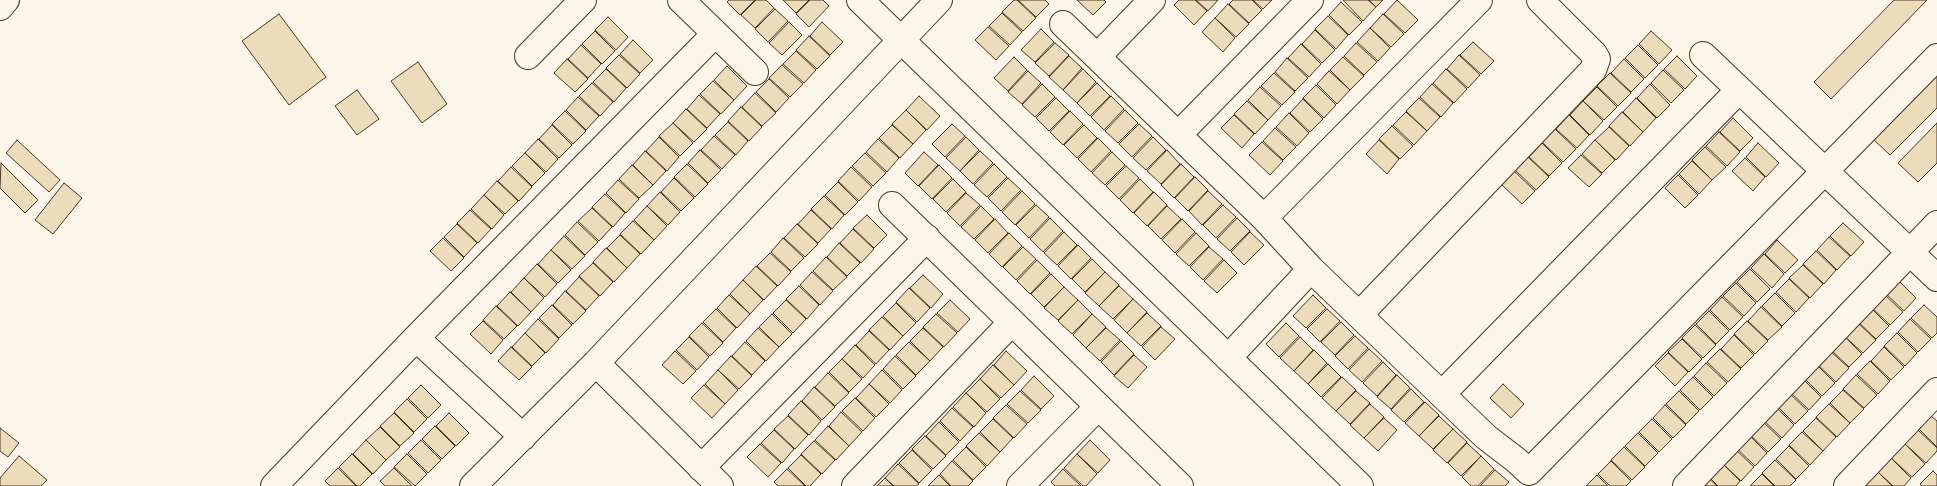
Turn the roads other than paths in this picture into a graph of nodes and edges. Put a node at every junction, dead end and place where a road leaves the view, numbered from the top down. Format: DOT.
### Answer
graph roads {
  1 [pos="6,0"];
  2 [pos="583,0"];
  3 [pos="681,0"];
  4 [pos="860,0"];
  5 [pos="939,0"];
  6 [pos="1152,0"];
  7 [pos="1310,0"];
  8 [pos="1479,0"];
  9 [pos="1540,0"];
  10 [pos="0,7"];
  11 [pos="1063,24"];
  12 [pos="715,34"];
  13 [pos="901,39"];
  14 [pos="1703,55"];
  15 [pos="528,56"];
  16 [pos="1098,57"];
  17 [pos="1937,57"];
  18 [pos="755,72"];
  19 [pos="1739,90"];
  20 [pos="1178,135"];
  21 [pos="1825,172"];
  22 [pos="892,205"];
  23 [pos="1264,218"];
  24 [pos="1937,224"];
  25 [pos="927,238"];
  26 [pos="1909,252"];
  27 [pos="1312,269"];
  28 [pos="1937,278"];
  29 [pos="1359,315"];
  30 [pos="1012,322"];
  31 [pos="416,338"];
  32 [pos="1228,358"];
  33 [pos="596,363"];
  34 [pos="1937,391"];
  35 [pos="1442,394"];
  36 [pos="1098,407"];
  37 [pos="522,437"];
  38 [pos="701,468"];
  39 [pos="1536,479"];
  40 [pos="1177,485"];
  41 [pos="274,486"];
  42 [pos="473,486"];
  43 [pos="720,486"];
  44 [pos="855,486"];
  45 [pos="1020,486"];
  46 [pos="1360,486"];
  47 [pos="1686,486"];
  48 [pos="1847,486"];
  1 -- 10 [label="street"];
  2 -- 15 [label="street"];
  3 -- 12 [label="street"];
  4 -- 13 [label="street"];
  5 -- 13 [label="street"];
  6 -- 16 [label="street"];
  7 -- 20 [label="street"];
  8 -- 23 [label="street"];
  9 -- 29 [label="street"];
  11 -- 16 [label="street"];
  12 -- 18 [label="street"];
  12 -- 31 [label="street"];
  13 -- 32 [label="street"];
  13 -- 33 [label="street"];
  14 -- 19 [label="street"];
  16 -- 20 [label="street"];
  17 -- 21 [label="street"];
  19 -- 21 [label="street"];
  19 -- 35 [label="street"];
  20 -- 23 [label="street"];
  21 -- 26 [label="street"];
  21 -- 39 [label="street"];
  22 -- 25 [label="street"];
  23 -- 27 [label="street"];
  24 -- 26 [label="street"];
  25 -- 30 [label="street"];
  25 -- 38 [label="street"];
  26 -- 28 [label="street"];
  26 -- 47 [label="street"];
  27 -- 29 [label="street"];
  27 -- 32 [label="street"];
  29 -- 35 [label="street"];
  30 -- 36 [label="street"];
  30 -- 44 [label="street"];
  31 -- 37 [label="street"];
  31 -- 41 [label="street"];
  32 -- 46 [label="street"];
  33 -- 37 [label="street"];
  33 -- 38 [label="street"];
  34 -- 48 [label="street"];
  35 -- 39 [label="street"];
  36 -- 40 [label="street"];
  36 -- 45 [label="street"];
  37 -- 42 [label="street"];
  38 -- 43 [label="street"];
}
